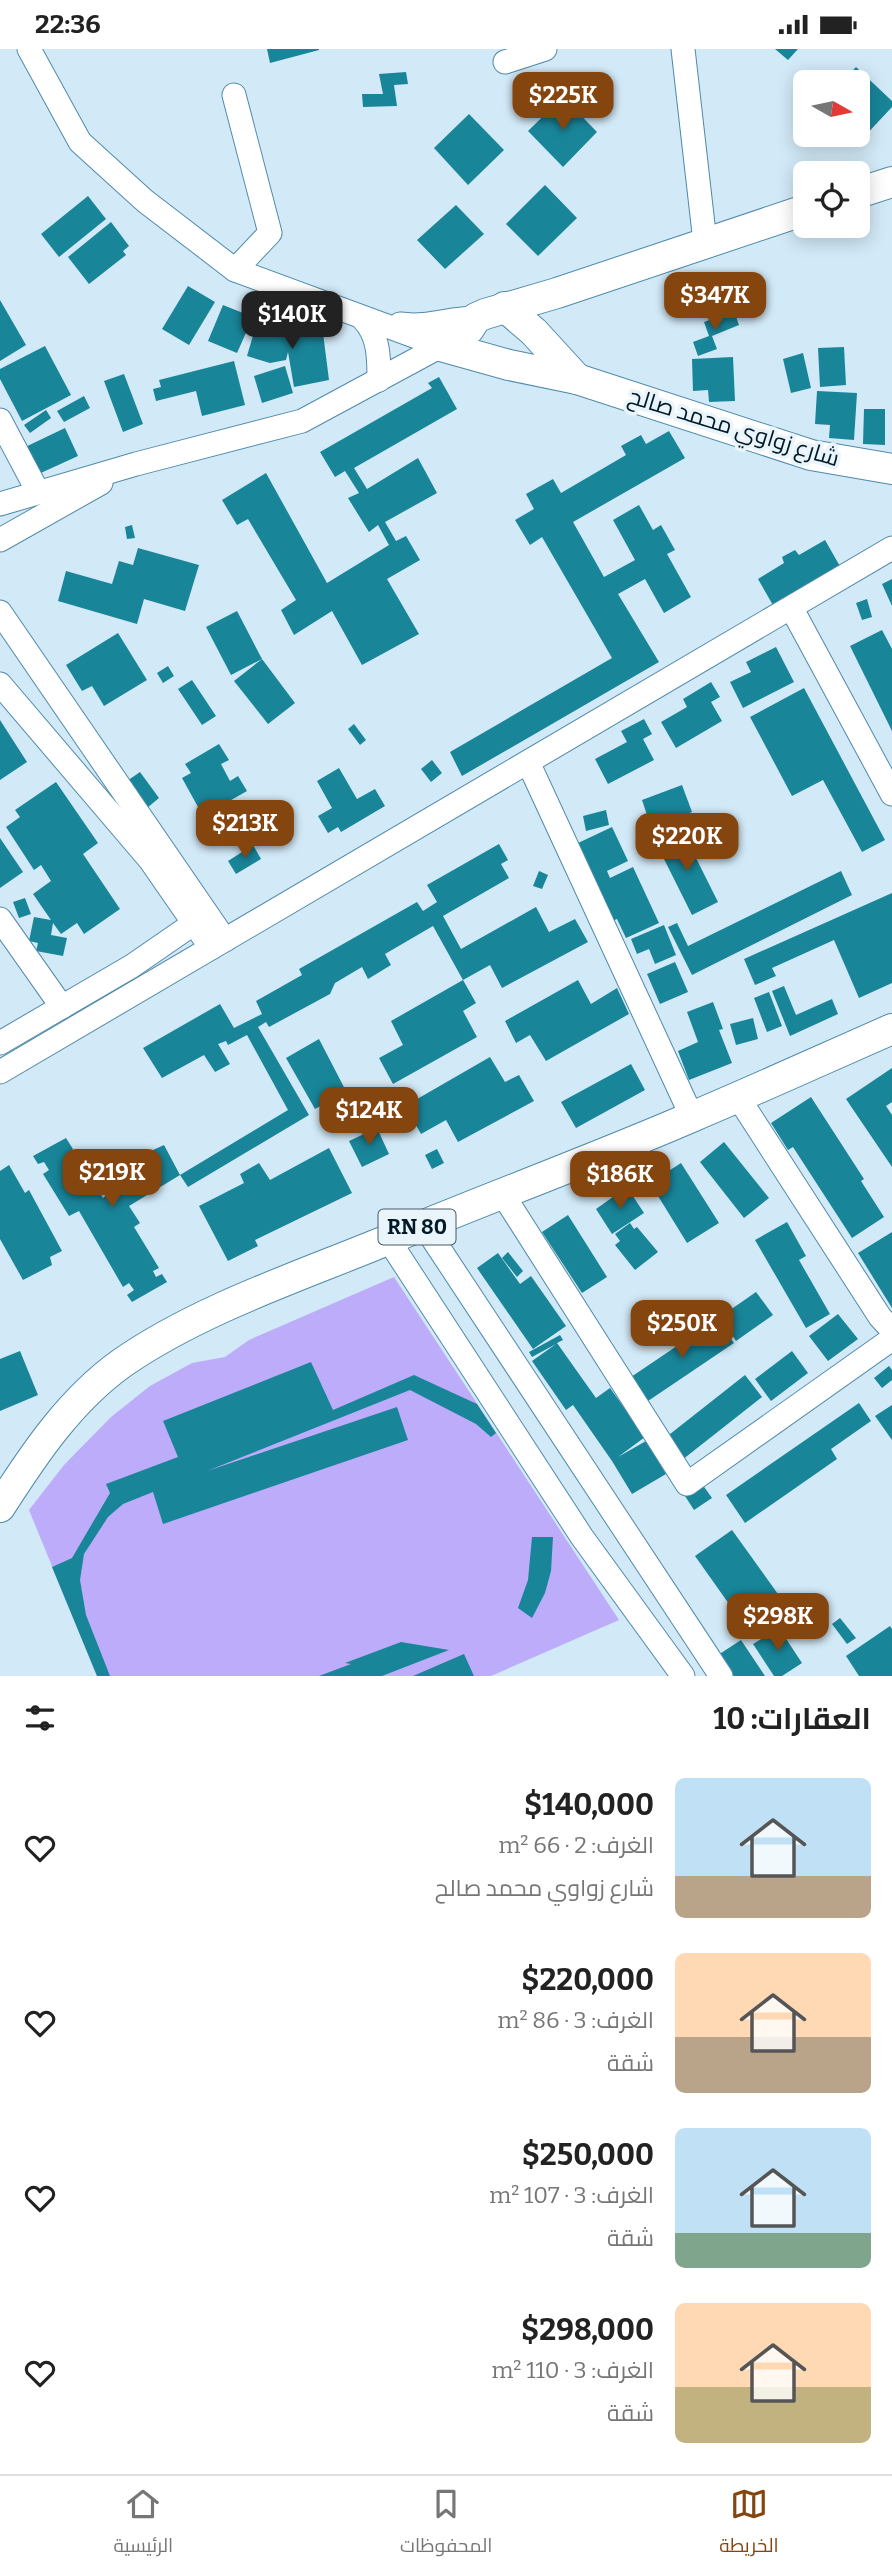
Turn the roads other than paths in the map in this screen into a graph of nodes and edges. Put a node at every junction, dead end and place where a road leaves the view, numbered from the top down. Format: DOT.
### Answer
graph roads {
  1 [pos="29,49"];
  2 [pos="545,49"];
  3 [pos="683,49"];
  4 [pos="505,62"];
  5 [pos="234,95"];
  6 [pos="892,182"];
  7 [pos="870,189"];
  8 [pos="793,214"];
  9 [pos="705,242"];
  10 [pos="235,270"];
  11 [pos="557,293"];
  12 [pos="505,307"];
  13 [pos="476,318"];
  14 [pos="363,319"];
  15 [pos="534,332"];
  16 [pos="441,346"];
  17 [pos="509,365"];
  18 [pos="577,379"];
  19 [pos="379,380"];
  20 [pos="0,420"];
  21 [pos="136,464"];
  22 [pos="892,469"];
  23 [pos="38,492"];
  24 [pos="0,504"];
  25 [pos="0,540"];
  26 [pos="891,548"];
  27 [pos="792,609"];
  28 [pos="0,612"];
  29 [pos="0,684"];
  30 [pos="528,762"];
  31 [pos="892,794"];
  32 [pos="201,918"];
  33 [pos="0,919"];
  34 [pos="218,944"];
  35 [pos="62,1007"];
  36 [pos="892,1029"];
  37 [pos="0,1043"];
  38 [pos="0,1072"];
  39 [pos="738,1097"];
  40 [pos="692,1117"];
  41 [pos="502,1193"];
  42 [pos="423,1224"];
  43 [pos="388,1239"];
  44 [pos="892,1330"];
  45 [pos="892,1339"];
  46 [pos="0,1507"];
  47 [pos="683,1676"];
  48 [pos="721,1676"];
  1 -- 10 [label="street"];
  2 -- 4 [label="street"];
  3 -- 9 [label="street"];
  5 -- 10 [label="street"];
  6 -- 7 [label="main road"];
  8 -- 9 [label="main road"];
  9 -- 11 [label="main road"];
  10 -- 14 [label="street"];
  11 -- 12 [label="main road"];
  11 -- 15 [label="main road"];
  12 -- 13 [label="main road"];
  12 -- 15 [label="main road, شارع زواوي محمد صالح"];
  13 -- 14 [label="street"];
  13 -- 16 [label="main road"];
  14 -- 16 [label="street"];
  14 -- 19 [label="street"];
  15 -- 17 [label="main road"];
  15 -- 18 [label="main road, شارع زواوي محمد صالح"];
  16 -- 17 [label="main road, شارع زواوي محمد صالح"];
  16 -- 19 [label="street"];
  17 -- 18 [label="main road, شارع زواوي محمد صالح"];
  18 -- 22 [label="main road, شارع زواوي محمد صالح"];
  19 -- 21 [label="street"];
  20 -- 23 [label="street"];
  21 -- 23 [label="street"];
  21 -- 25 [label="street"];
  23 -- 24 [label="street"];
  26 -- 27 [label="street"];
  27 -- 30 [label="street"];
  27 -- 31 [label="street"];
  28 -- 32 [label="street"];
  29 -- 32 [label="street"];
  30 -- 34 [label="street"];
  30 -- 40 [label="street"];
  32 -- 34 [label="street"];
  32 -- 35 [label="street"];
  33 -- 35 [label="street"];
  34 -- 38 [label="street"];
  35 -- 37 [label="street"];
  36 -- 39 [label="main road, RN 80"];
  39 -- 40 [label="main road, RN 80"];
  39 -- 44 [label="street"];
  40 -- 41 [label="main road, RN 80"];
  41 -- 42 [label="main road, RN 80"];
  41 -- 45 [label="street"];
  42 -- 43 [label="main road, RN 80"];
  42 -- 48 [label="street"];
  43 -- 46 [label="main road, RN 80"];
  43 -- 47 [label="street"];
}
